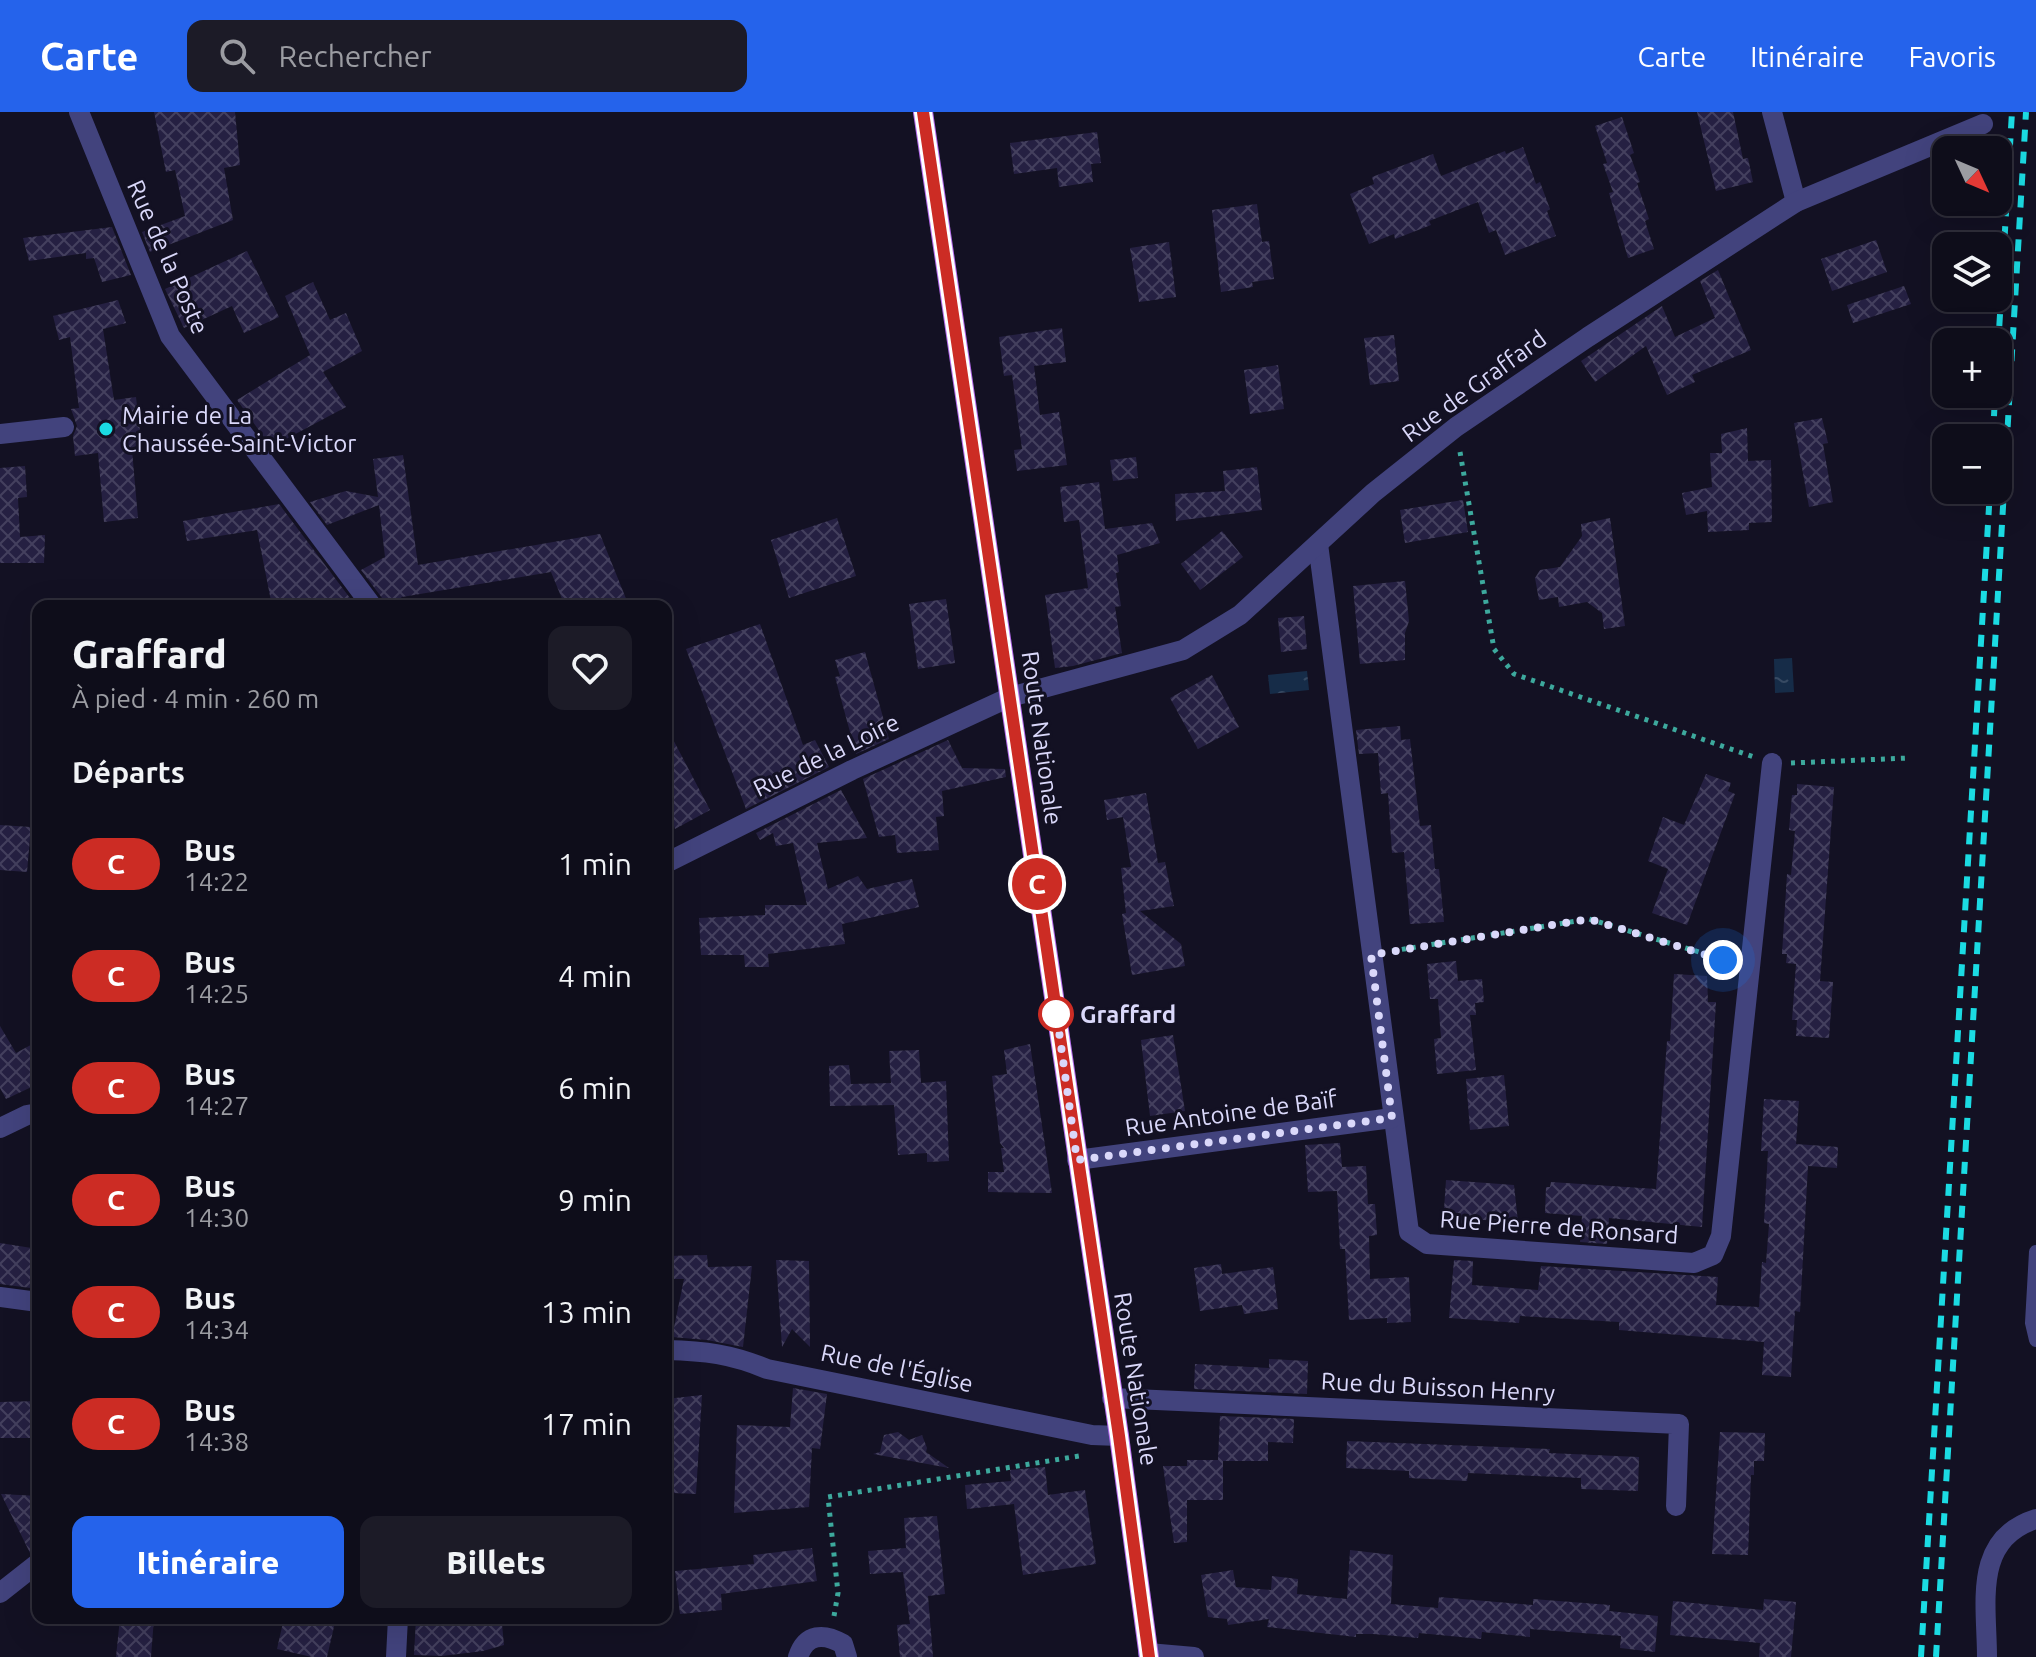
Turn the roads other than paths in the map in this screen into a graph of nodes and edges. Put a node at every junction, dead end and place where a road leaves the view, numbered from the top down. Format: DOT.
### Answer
graph roads {
  1 [pos="79,112"];
  2 [pos="923,112"];
  3 [pos="1772,112"];
  4 [pos="1983,124"];
  5 [pos="1796,202"];
  6 [pos="64,427"];
  7 [pos="0,434"];
  8 [pos="1318,544"];
  9 [pos="368,600"];
  10 [pos="1010,697"];
  11 [pos="1772,763"];
  12 [pos="672,860"];
  13 [pos="32,1114"];
  14 [pos="1392,1118"];
  15 [pos="0,1128"];
  16 [pos="1077,1160"];
  17 [pos="2036,1252"];
  18 [pos="0,1297"];
  19 [pos="32,1301"];
  20 [pos="2036,1340"];
  21 [pos="672,1350"];
  22 [pos="1112,1398"];
  23 [pos="1119,1436"];
  24 [pos="1676,1506"];
  25 [pos="2036,1519"];
  26 [pos="32,1568"];
  27 [pos="0,1593"];
  28 [pos="398,1624"];
  29 [pos="1149,1655"];
  30 [pos="396,1657"];
  31 [pos="798,1657"];
  32 [pos="847,1657"];
  33 [pos="1194,1657"];
  34 [pos="1987,1657"];
  1 -- 9 [label="street, Rue de la Poste"];
  2 -- 10 [label="main road, Route Nationale"];
  3 -- 5 [label="street"];
  4 -- 5 [label="street, Rue de Graffard"];
  5 -- 8 [label="street, Rue de Graffard"];
  6 -- 7 [label="street"];
  8 -- 10 [label="street, Rue de Graffard"];
  8 -- 14 [label="street, Rue Pierre de Ronsard"];
  10 -- 12 [label="street, Rue de la Loire"];
  10 -- 16 [label="main road, Route Nationale"];
  11 -- 14 [label="street, Rue Pierre de Ronsard"];
  13 -- 15 [label="street"];
  14 -- 16 [label="street, Rue Antoine de Baïf"];
  16 -- 22 [label="main road, Route Nationale"];
  17 -- 20 [label="lane"];
  18 -- 19 [label="street"];
  21 -- 23 [label="street, Rue de l'Église"];
  22 -- 23 [label="main road, Route Nationale"];
  22 -- 24 [label="street, Rue du Buisson Henry"];
  23 -- 29 [label="main road, Route Nationale"];
  25 -- 34 [label="street"];
  26 -- 27 [label="street"];
  28 -- 30 [label="street"];
  29 -- 33 [label="street"];
  31 -- 32 [label="street"];
}
